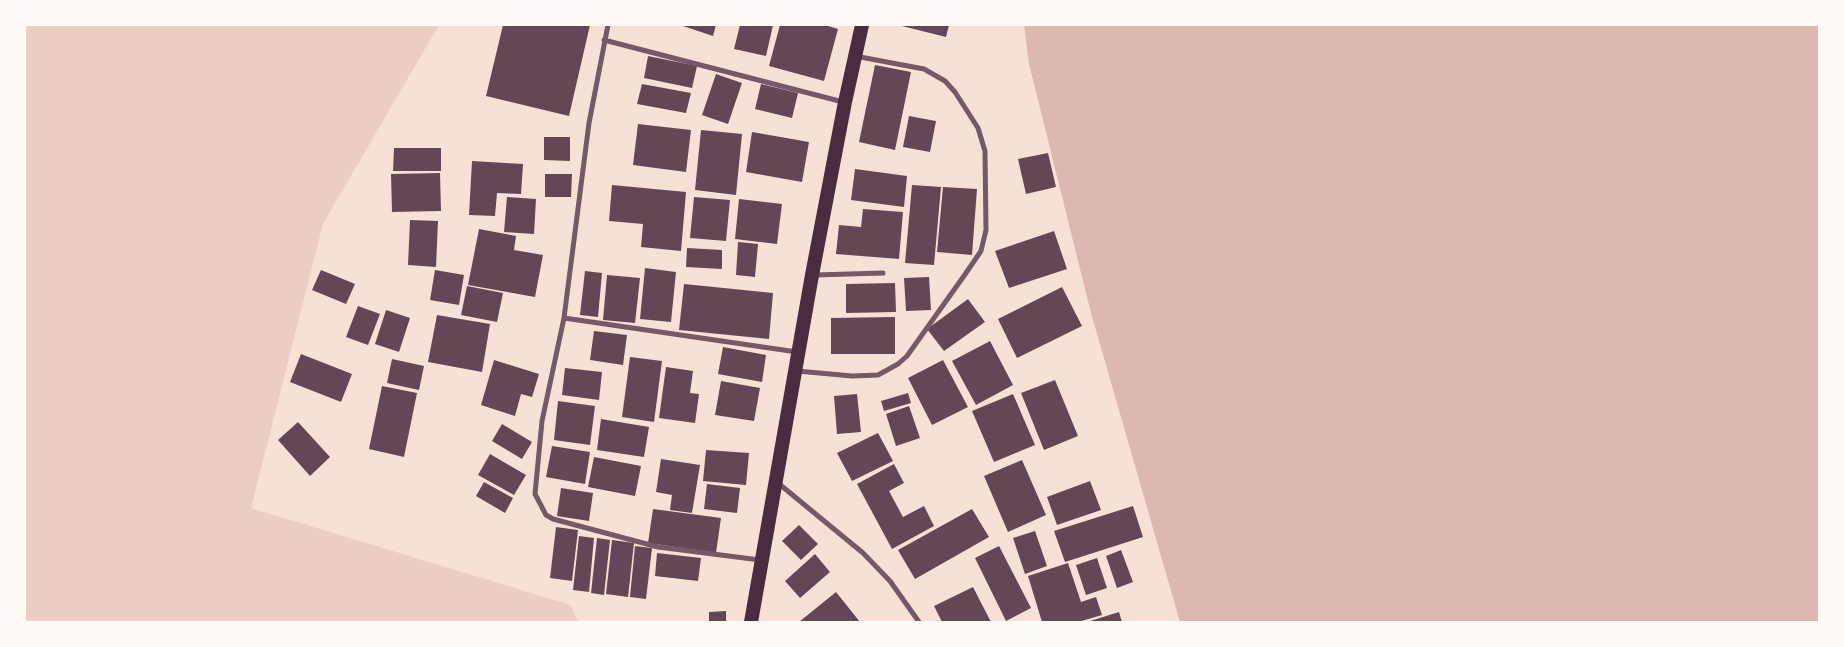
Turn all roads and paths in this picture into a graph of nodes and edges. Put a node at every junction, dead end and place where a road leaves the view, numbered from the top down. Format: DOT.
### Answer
graph roads {
  1 [pos="608,25"];
  2 [pos="862,25"];
  3 [pos="604,40"];
  4 [pos="854,56"];
  5 [pos="844,102"];
  6 [pos="883,273"];
  7 [pos="812,275"];
  8 [pos="564,318"];
  9 [pos="798,352"];
  10 [pos="794,371"];
  11 [pos="774,480"];
  12 [pos="760,560"];
  13 [pos="751,622"];
  14 [pos="919,622"];
  1 -- 3 [label="street"];
  2 -- 4 [label="highway"];
  3 -- 5 [label="street"];
  3 -- 8 [label="street"];
  4 -- 5 [label="highway"];
  4 -- 10 [label="street"];
  5 -- 7 [label="highway"];
  6 -- 7 [label="street"];
  7 -- 9 [label="highway"];
  8 -- 9 [label="street"];
  8 -- 12 [label="street"];
  9 -- 10 [label="highway"];
  10 -- 11 [label="highway"];
  11 -- 12 [label="highway"];
  11 -- 14 [label="street"];
  12 -- 13 [label="highway"];
}
